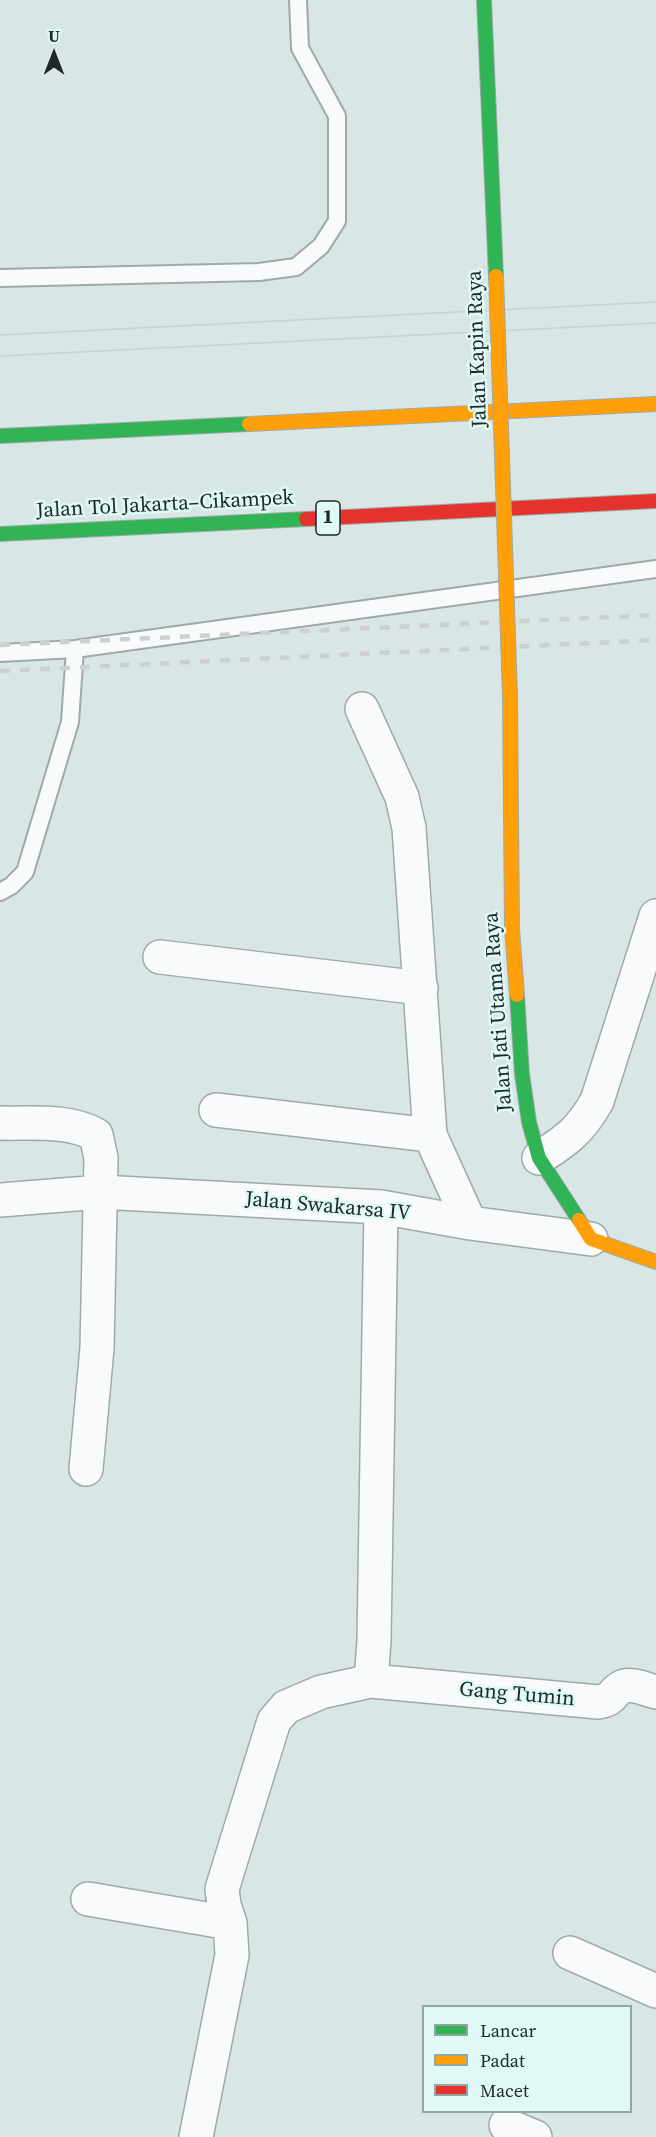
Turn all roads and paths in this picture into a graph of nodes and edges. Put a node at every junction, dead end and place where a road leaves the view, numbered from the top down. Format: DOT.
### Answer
graph roads {
  1 [pos="298,0"];
  2 [pos="484,0"];
  3 [pos="0,278"];
  4 [pos="656,404"];
  5 [pos="0,436"];
  6 [pos="656,501"];
  7 [pos="0,534"];
  8 [pos="656,569"];
  9 [pos="75,649"];
  10 [pos="0,653"];
  11 [pos="510,696"];
  12 [pos="362,709"];
  13 [pos="0,892"];
  14 [pos="656,916"];
  15 [pos="160,957"];
  16 [pos="420,988"];
  17 [pos="216,1110"];
  18 [pos="0,1123"];
  19 [pos="430,1136"];
  20 [pos="539,1158"];
  21 [pos="100,1192"];
  22 [pos="0,1200"];
  23 [pos="381,1208"];
  24 [pos="470,1223"];
  25 [pos="591,1239"];
  26 [pos="656,1262"];
  27 [pos="86,1469"];
  28 [pos="371,1681"];
  29 [pos="656,1692"];
  30 [pos="88,1899"];
  31 [pos="230,1923"];
  32 [pos="570,1953"];
  33 [pos="656,1991"];
  34 [pos="506,2125"];
  35 [pos="196,2137"];
  36 [pos="536,2137"];
  1 -- 3 [label="lane"];
  2 -- 11 [label="main road, Jalan Kapin Raya, bridge"];
  4 -- 5 [label="main road"];
  6 -- 7 [label="main road, Jalan Tol Jakarta–Cikampek / 1"];
  8 -- 9 [label="lane"];
  9 -- 10 [label="lane"];
  9 -- 13 [label="lane"];
  11 -- 20 [label="main road, Jalan Jati Utama Raya"];
  12 -- 16 [label="street"];
  14 -- 20 [label="street"];
  15 -- 16 [label="street"];
  16 -- 19 [label="street"];
  17 -- 19 [label="street"];
  18 -- 21 [label="street"];
  19 -- 24 [label="street"];
  20 -- 25 [label="main road, Jalan Jati Utama Raya"];
  21 -- 22 [label="street, Jalan Swakarsa IV"];
  21 -- 23 [label="street, Jalan Swakarsa IV"];
  21 -- 27 [label="street"];
  23 -- 24 [label="street, Jalan Swakarsa IV"];
  23 -- 28 [label="street"];
  24 -- 25 [label="street, Jalan Swakarsa IV"];
  25 -- 26 [label="main road"];
  28 -- 29 [label="street, Gang Tumin"];
  28 -- 31 [label="street"];
  30 -- 31 [label="street"];
  31 -- 35 [label="street"];
  32 -- 33 [label="street"];
  34 -- 36 [label="street"];
}
